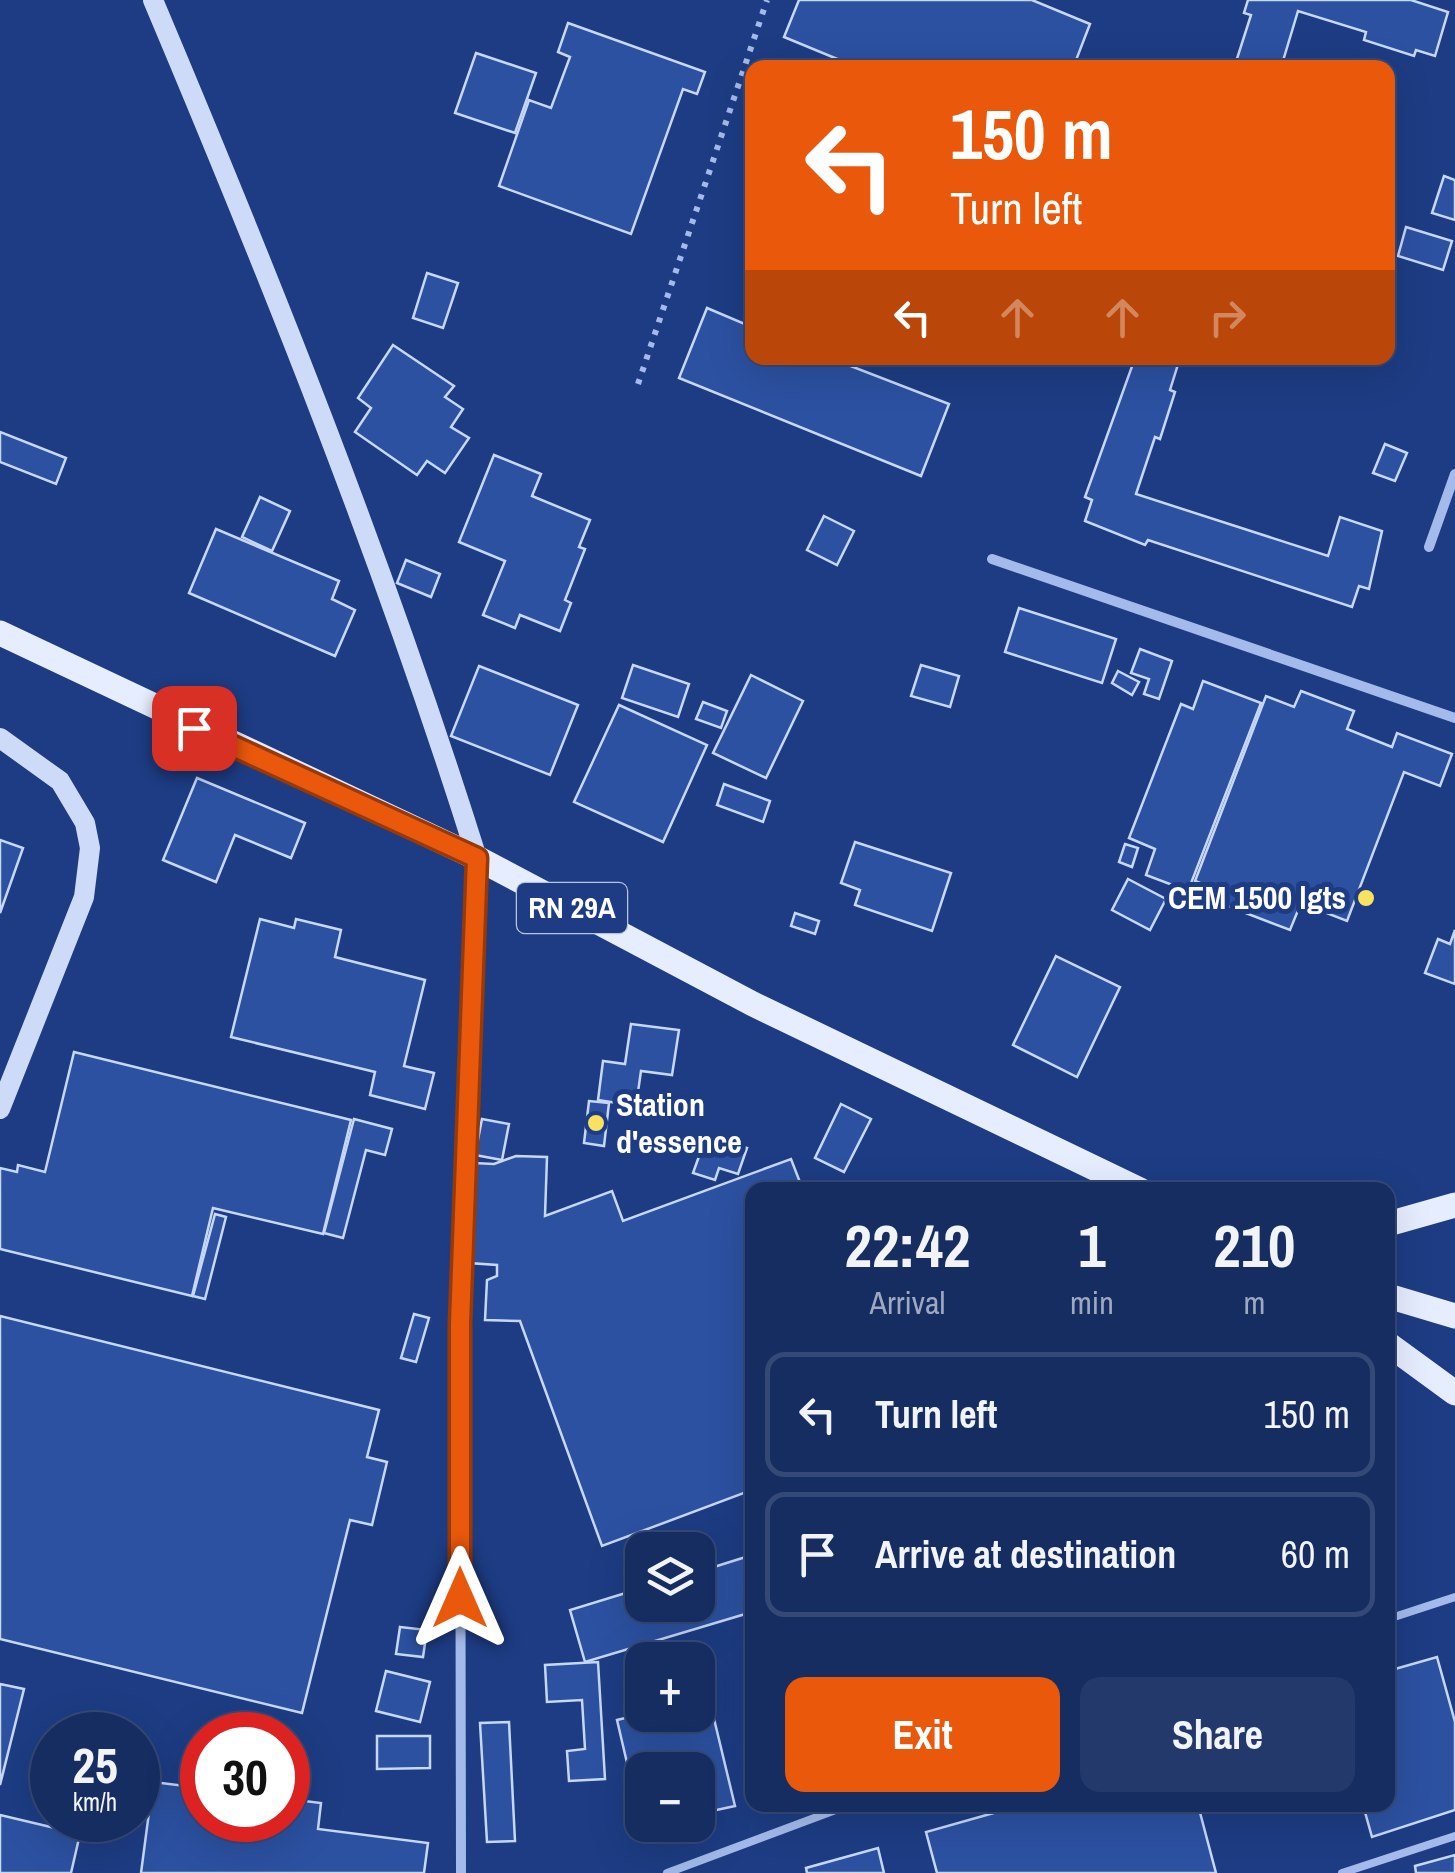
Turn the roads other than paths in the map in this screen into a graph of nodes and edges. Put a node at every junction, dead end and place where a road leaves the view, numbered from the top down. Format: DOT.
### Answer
graph roads {
  1 [pos="153,0"];
  2 [pos="1455,474"];
  3 [pos="1430,546"];
  4 [pos="992,559"];
  5 [pos="0,633"];
  6 [pos="1455,718"];
  7 [pos="0,738"];
  8 [pos="477,858"];
  9 [pos="0,1109"];
  10 [pos="1123,1182"];
  11 [pos="1455,1205"];
  12 [pos="1395,1222"];
  13 [pos="1395,1298"];
  14 [pos="1455,1316"];
  15 [pos="1395,1349"];
  16 [pos="1455,1393"];
  17 [pos="1455,1597"];
  18 [pos="1395,1617"];
  19 [pos="830,1812"];
  20 [pos="1455,1836"];
  21 [pos="461,1873"];
  22 [pos="667,1873"];
  23 [pos="1342,1873"];
  1 -- 8 [label="street"];
  2 -- 3 [label="street"];
  4 -- 6 [label="street"];
  5 -- 8 [label="main road, RN 29A"];
  7 -- 9 [label="street"];
  8 -- 10 [label="main road, RN 29A"];
  8 -- 21 [label="street"];
  11 -- 12 [label="main road"];
  13 -- 14 [label="main road"];
  15 -- 16 [label="main road"];
  17 -- 18 [label="lane"];
  19 -- 22 [label="lane"];
  20 -- 23 [label="lane"];
}
